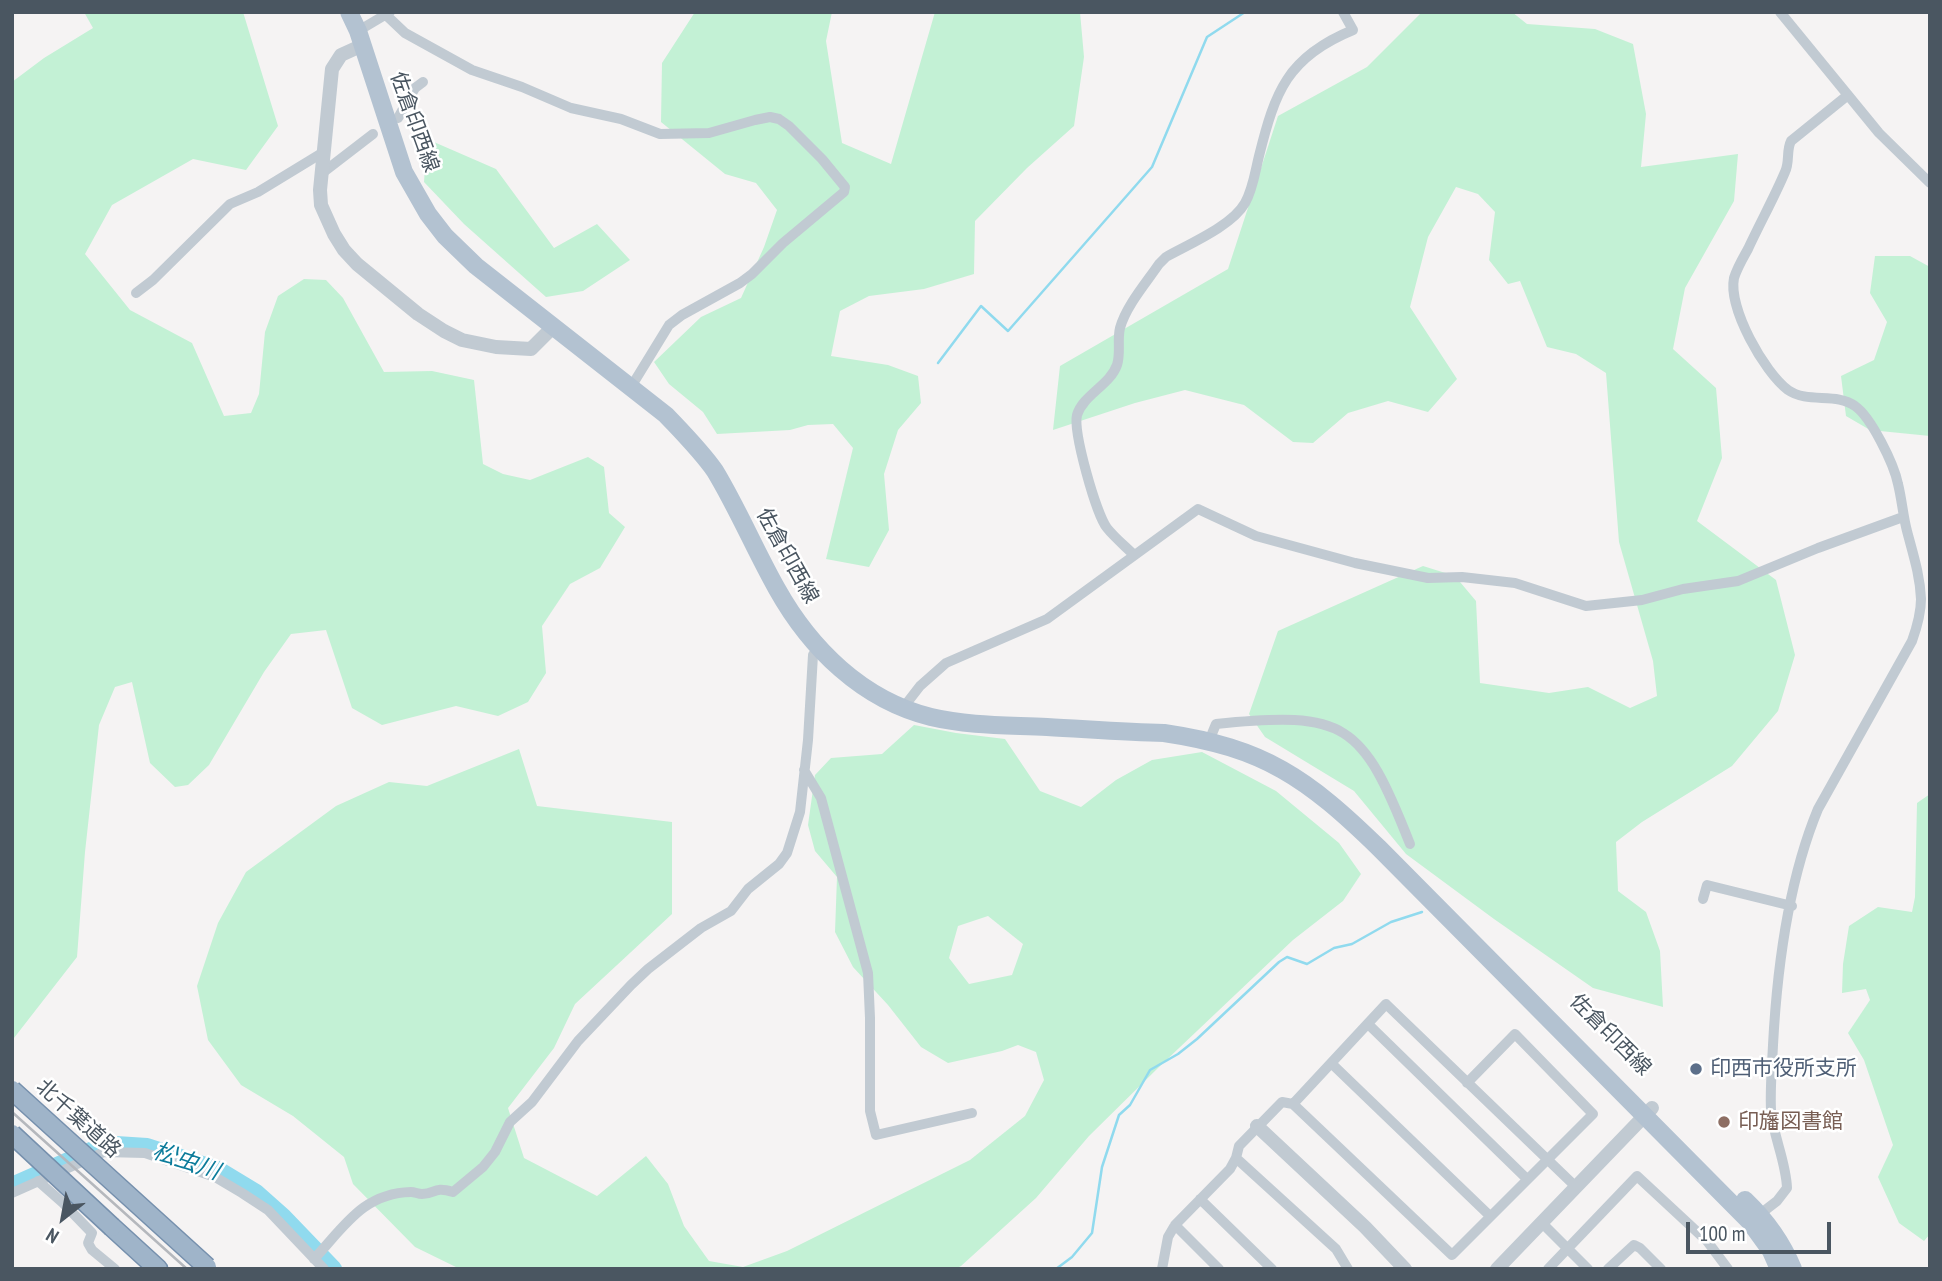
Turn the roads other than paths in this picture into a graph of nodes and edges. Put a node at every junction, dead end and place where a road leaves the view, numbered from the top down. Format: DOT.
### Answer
graph roads {
  1 [pos="349,12"];
  2 [pos="1343,12"];
  3 [pos="1780,12"];
  4 [pos="388,13"];
  5 [pos="360,38"];
  6 [pos="423,82"];
  7 [pos="1847,95"];
  8 [pos="398,118"];
  9 [pos="373,134"];
  10 [pos="322,153"];
  11 [pos="321,174"];
  12 [pos="1930,183"];
  13 [pos="136,293"];
  14 [pos="553,327"];
  15 [pos="631,387"];
  16 [pos="1903,517"];
  17 [pos="1134,555"];
  18 [pos="818,648"];
  19 [pos="903,708"];
  20 [pos="1209,741"];
  21 [pos="804,770"];
  22 [pos="1410,844"];
  23 [pos="1703,899"];
  24 [pos="1791,906"];
  25 [pos="1368,1024"];
  26 [pos="1331,1063"];
  27 [pos="1467,1083"];
  28 [pos="12,1090"];
  29 [pos="1293,1104"];
  30 [pos="972,1112"];
  31 [pos="1648,1112"];
  32 [pos="1258,1126"];
  33 [pos="12,1134"];
  34 [pos="1236,1158"];
  35 [pos="1548,1160"];
  36 [pos="1527,1179"];
  37 [pos="38,1181"];
  38 [pos="1575,1186"];
  39 [pos="12,1193"];
  40 [pos="1200,1199"];
  41 [pos="1490,1216"];
  42 [pos="1755,1218"];
  43 [pos="1541,1222"];
  44 [pos="1175,1225"];
  45 [pos="1567,1249"];
  46 [pos="314,1259"];
  47 [pos="1396,1263"];
  48 [pos="153,1265"];
  49 [pos="208,1268"];
  50 [pos="115,1269"];
  51 [pos="324,1269"];
  52 [pos="1162,1269"];
  53 [pos="1219,1269"];
  54 [pos="1272,1269"];
  55 [pos="1348,1269"];
  56 [pos="1405,1269"];
  57 [pos="1496,1269"];
  58 [pos="1548,1269"];
  59 [pos="1588,1269"];
  60 [pos="1608,1269"];
  61 [pos="1661,1269"];
  62 [pos="1728,1269"];
  63 [pos="1779,1269"];
  64 [pos="1793,1269"];
  1 -- 5 [label="main road, 佐倉印西線"];
  2 -- 17 [label="street"];
  3 -- 7 [label="street"];
  4 -- 5 [label="street"];
  4 -- 15 [label="street"];
  5 -- 10 [label="street"];
  5 -- 14 [label="main road, 佐倉印西線"];
  6 -- 8 [label="street"];
  7 -- 12 [label="street"];
  7 -- 16 [label="street"];
  9 -- 11 [label="street"];
  10 -- 11 [label="street"];
  10 -- 13 [label="street"];
  11 -- 14 [label="street"];
  14 -- 15 [label="main road, 佐倉印西線"];
  15 -- 18 [label="main road, 佐倉印西線"];
  16 -- 17 [label="street"];
  16 -- 24 [label="street"];
  17 -- 19 [label="street"];
  18 -- 19 [label="main road, 佐倉印西線"];
  18 -- 21 [label="street"];
  19 -- 20 [label="main road, 佐倉印西線"];
  20 -- 22 [label="street"];
  20 -- 31 [label="main road, 佐倉印西線"];
  21 -- 30 [label="street"];
  21 -- 46 [label="street"];
  23 -- 24 [label="street"];
  24 -- 42 [label="street"];
  25 -- 26 [label="street"];
  25 -- 27 [label="street"];
  25 -- 36 [label="street"];
  26 -- 29 [label="street"];
  26 -- 41 [label="street"];
  27 -- 35 [label="street"];
  27 -- 35 [label="street"];
  28 -- 49 [label="highway, 北千葉道路, bridge"];
  29 -- 32 [label="street"];
  29 -- 41 [label="street"];
  31 -- 38 [label="street"];
  31 -- 42 [label="main road, 佐倉印西線"];
  32 -- 34 [label="street"];
  32 -- 47 [label="street"];
  33 -- 48 [label="highway, bridge"];
  34 -- 40 [label="street"];
  34 -- 55 [label="street"];
  35 -- 36 [label="street"];
  35 -- 38 [label="street"];
  36 -- 41 [label="street"];
  37 -- 39 [label="street"];
  37 -- 46 [label="street"];
  37 -- 50 [label="street"];
  38 -- 43 [label="street"];
  40 -- 44 [label="street"];
  40 -- 54 [label="street"];
  42 -- 63 [label="main road, 佐倉印西線"];
  42 -- 64 [label="main road, 佐倉印西線"];
  43 -- 45 [label="street"];
  43 -- 57 [label="street"];
  44 -- 52 [label="street"];
  44 -- 53 [label="street"];
  45 -- 58 [label="street"];
  45 -- 59 [label="street"];
  45 -- 62 [label="street"];
  46 -- 51 [label="street"];
  47 -- 56 [label="street"];
  60 -- 61 [label="street"];
}
